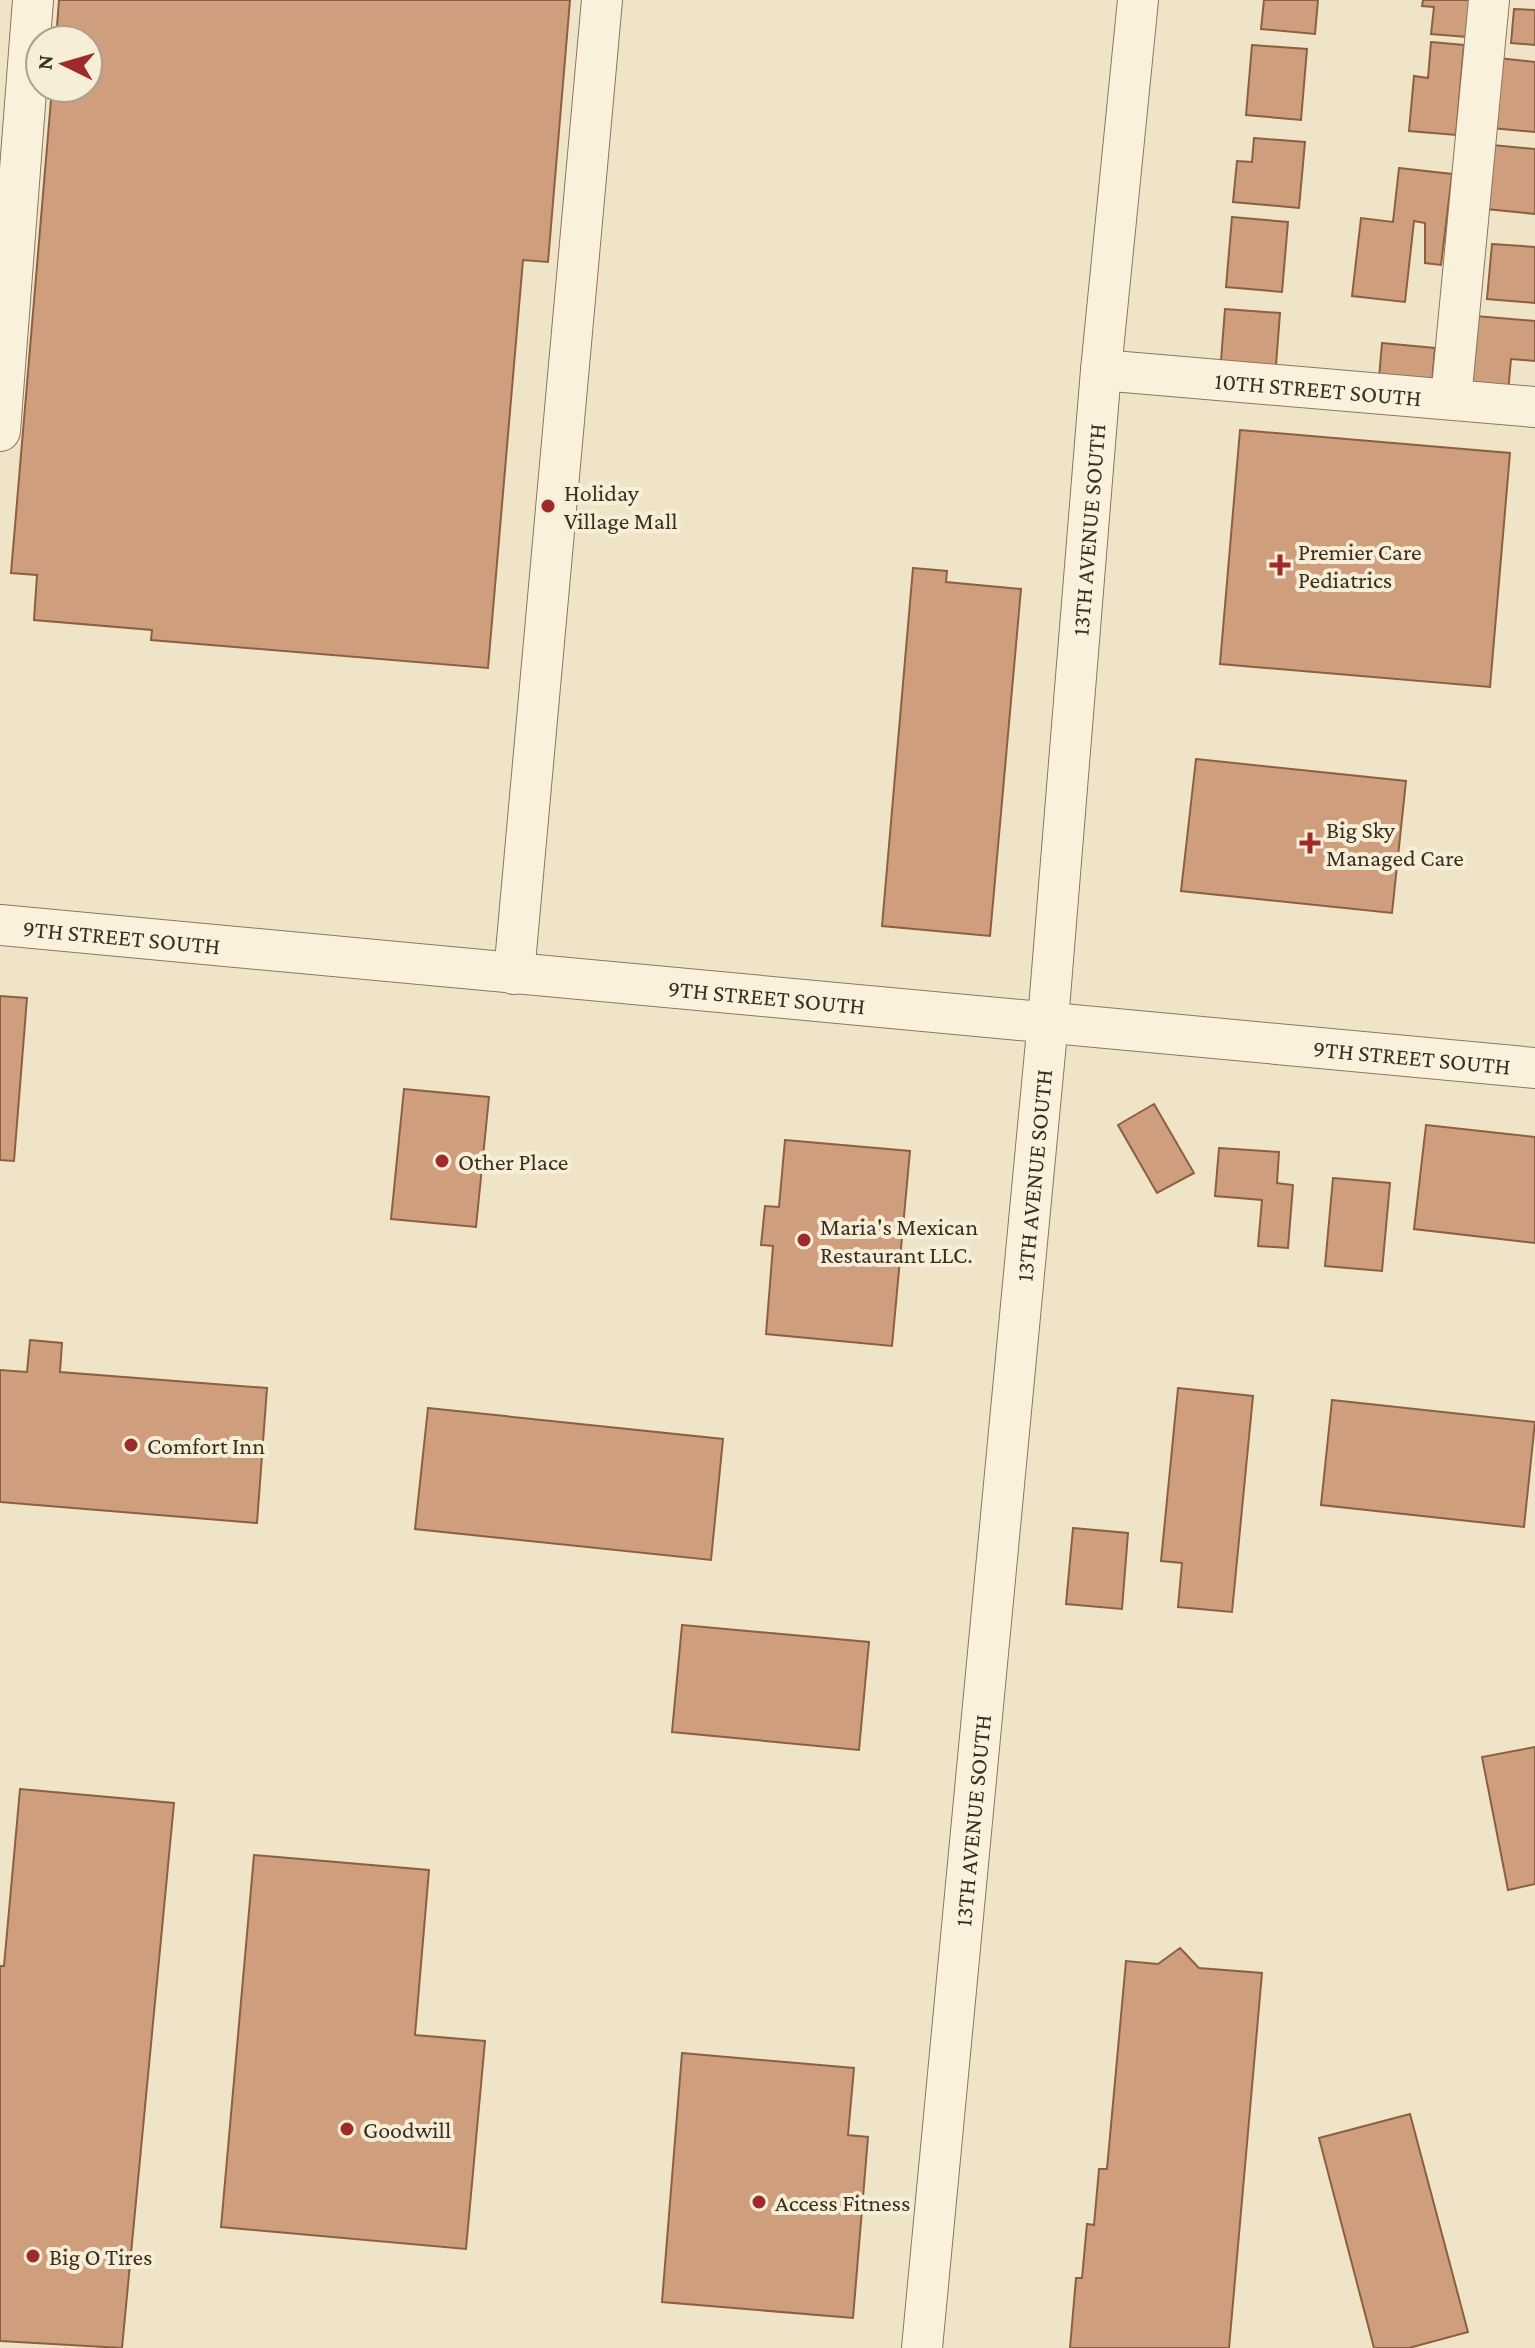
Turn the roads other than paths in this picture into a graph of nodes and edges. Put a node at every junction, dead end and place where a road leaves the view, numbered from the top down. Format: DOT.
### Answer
graph roads {
  1 [pos="33,0"];
  2 [pos="602,0"];
  3 [pos="1138,0"];
  4 [pos="1489,0"];
  5 [pos="1101,370"];
  6 [pos="1451,399"];
  7 [pos="1535,407"];
  8 [pos="0,431"];
  9 [pos="0,925"];
  10 [pos="514,974"];
  11 [pos="1048,1021"];
  12 [pos="1535,1068"];
  13 [pos="922,2348"];
  1 -- 8 [label="street"];
  2 -- 10 [label="street"];
  3 -- 5 [label="street, 13TH AVENUE SOUTH"];
  4 -- 6 [label="street"];
  5 -- 6 [label="street, 10TH STREET SOUTH"];
  5 -- 11 [label="street, 13TH AVENUE SOUTH"];
  6 -- 7 [label="street, 10TH STREET SOUTH"];
  9 -- 10 [label="street, 9TH STREET SOUTH"];
  10 -- 11 [label="street, 9TH STREET SOUTH"];
  11 -- 12 [label="street, 9TH STREET SOUTH"];
  11 -- 13 [label="street, 13TH AVENUE SOUTH"];
}
